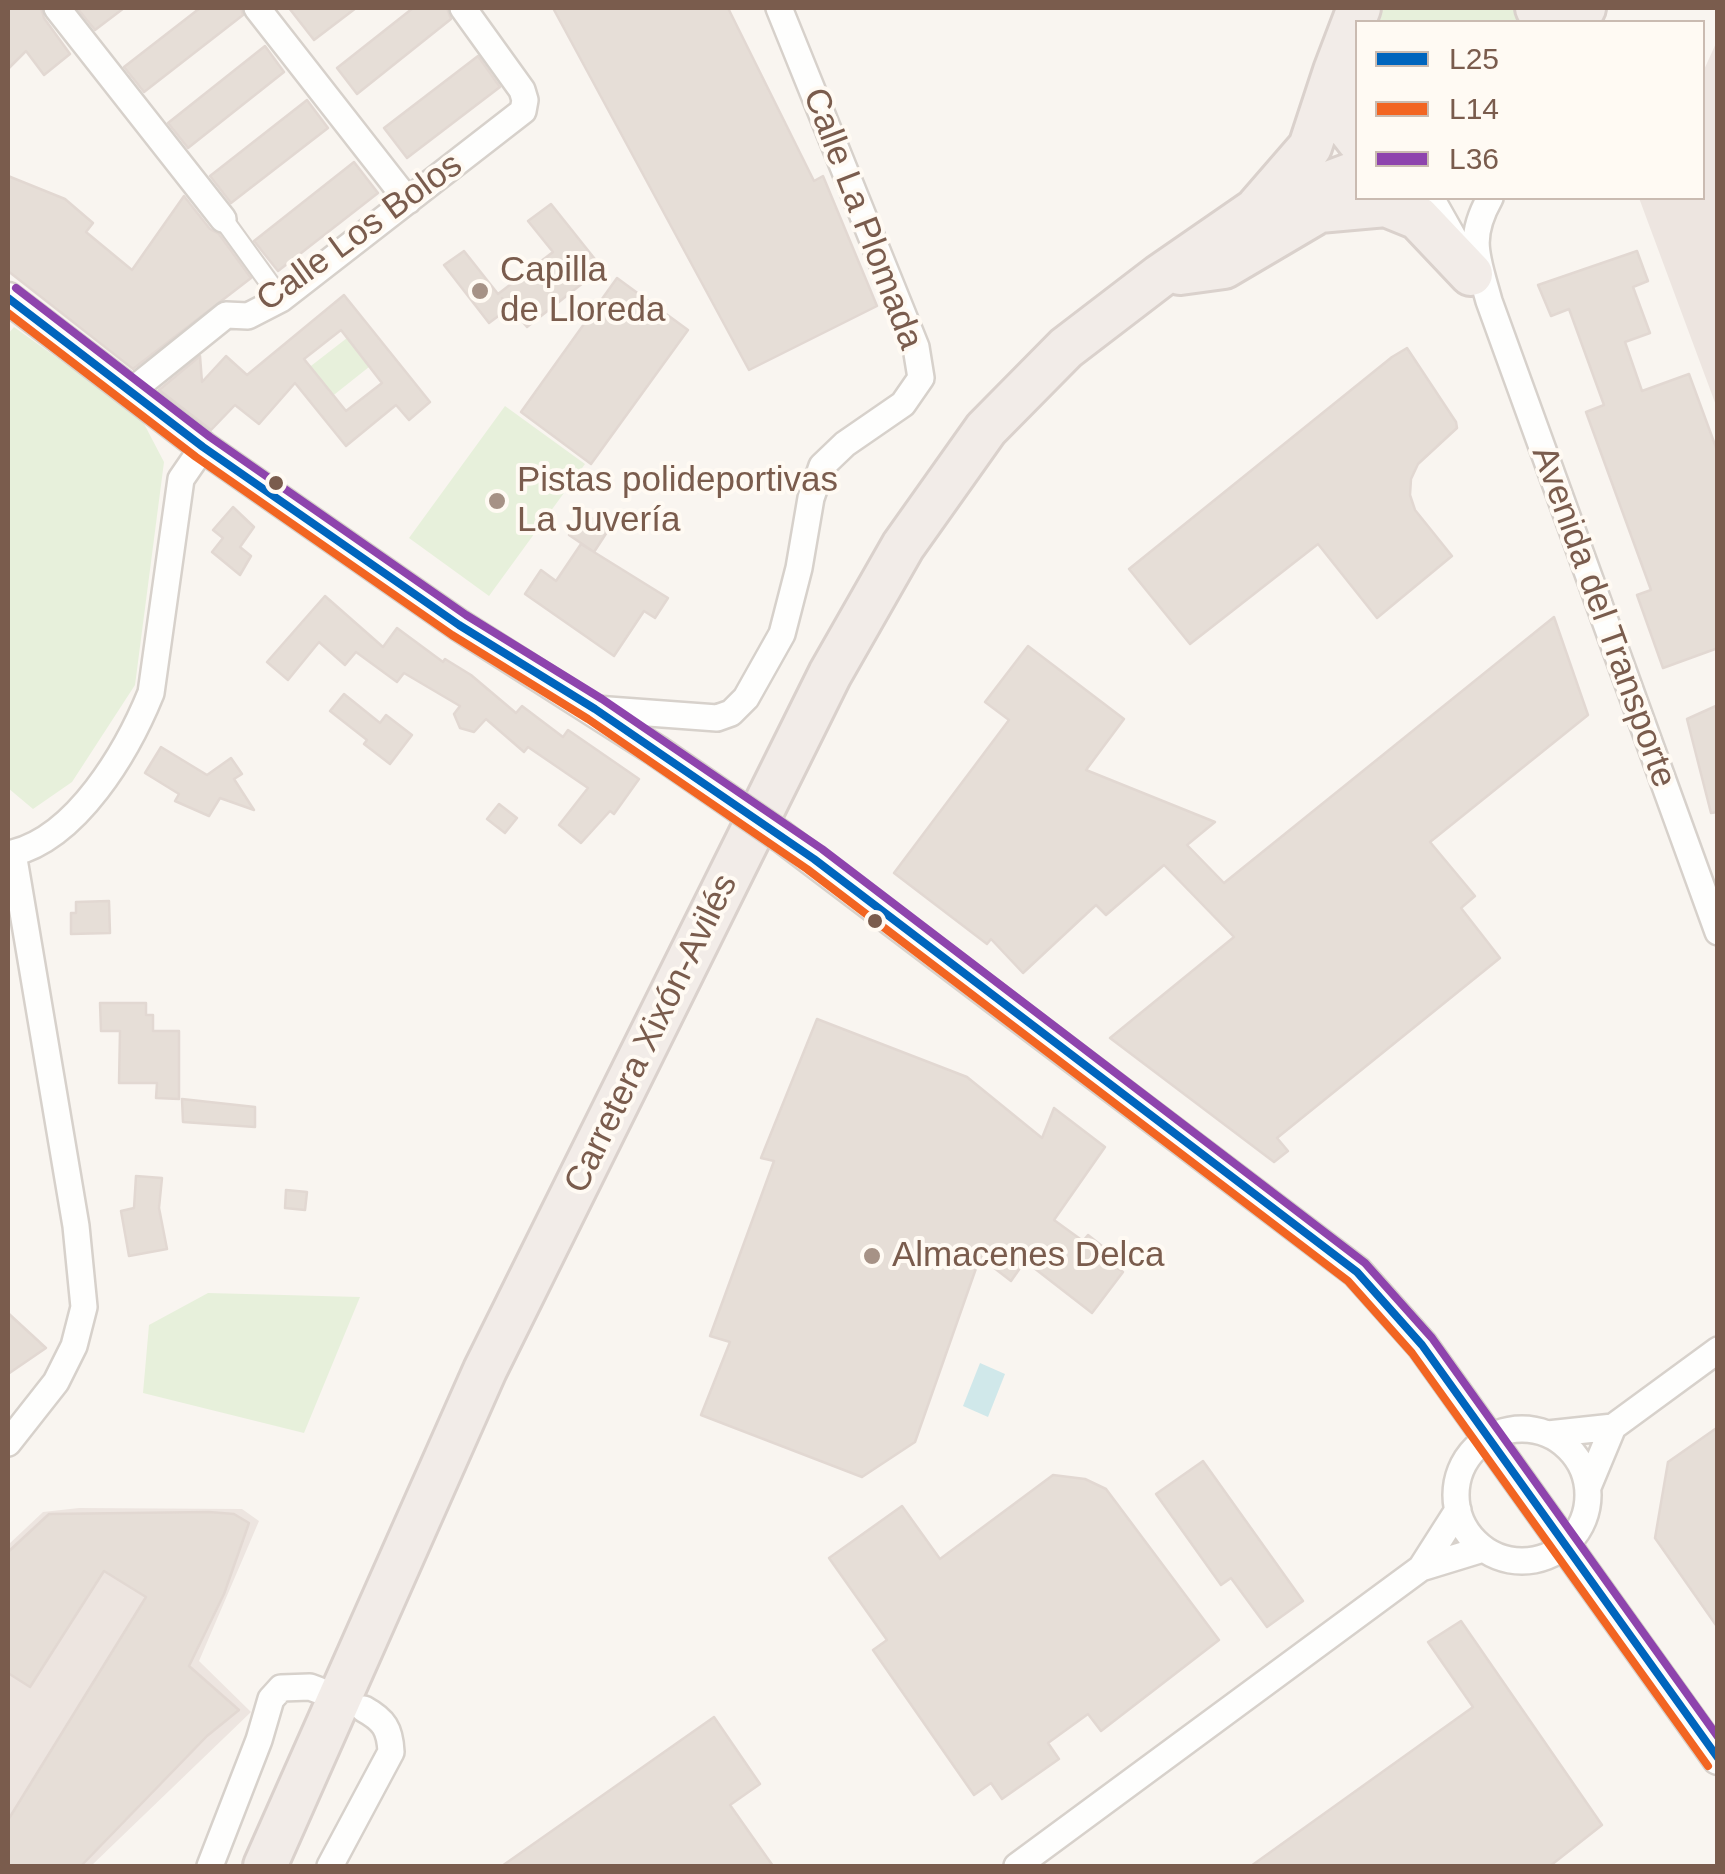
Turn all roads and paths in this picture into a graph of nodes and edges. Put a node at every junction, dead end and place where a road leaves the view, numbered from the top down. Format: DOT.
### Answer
graph roads {
  1 [pos="57,8"];
  2 [pos="257,8"];
  3 [pos="463,8"];
  4 [pos="778,8"];
  5 [pos="1355,21"];
  6 [pos="1335,71"];
  7 [pos="1355,136"];
  8 [pos="1355,173"];
  9 [pos="1432,200"];
  10 [pos="1489,200"];
  11 [pos="408,201"];
  12 [pos="1254,211"];
  13 [pos="223,219"];
  14 [pos="1160,276"];
  15 [pos="1480,288"];
  16 [pos="8,298"];
  17 [pos="281,298"];
  18 [pos="129,393"];
  19 [pos="202,447"];
  20 [pos="595,709"];
  21 [pos="10,849"];
  22 [pos="1718,932"];
  23 [pos="1718,1350"];
  24 [pos="1614,1427"];
  25 [pos="1548,1434"];
  26 [pos="1488,1438"];
  27 [pos="8,1443"];
  28 [pos="1588,1486"];
  29 [pos="1458,1510"];
  30 [pos="1565,1546"];
  31 [pos="1483,1549"];
  32 [pos="1421,1568"];
  33 [pos="318,1690"];
  34 [pos="364,1709"];
  35 [pos="1718,1759"];
  36 [pos="210,1866"];
  37 [pos="265,1866"];
  38 [pos="330,1866"];
  39 [pos="1018,1866"];
  1 -- 13 [label="street"];
  2 -- 11 [label="street"];
  3 -- 11 [label="street, Calle Los Bolos"];
  4 -- 20 [label="street, Calle La Plomada"];
  5 -- 6 [label="highway, Carretera Xixón-Avilés"];
  6 -- 7 [label="highway"];
  6 -- 12 [label="highway, Carretera Xixón-Avilés"];
  8 -- 12 [label="highway, Carretera Xixón-Avilés"];
  9 -- 15 [label="street"];
  10 -- 15 [label="street"];
  11 -- 17 [label="street, Calle Los Bolos"];
  12 -- 14 [label="highway, Carretera Xixón-Avilés"];
  13 -- 17 [label="street"];
  14 -- 15 [label="highway"];
  14 -- 37 [label="highway, Carretera Xixón-Avilés"];
  15 -- 22 [label="street, Avenida del Transporte"];
  16 -- 18 [label="street"];
  17 -- 18 [label="street, Calle Los Bolos"];
  18 -- 19 [label="street"];
  19 -- 20 [label="street"];
  19 -- 21 [label="street"];
  20 -- 26 [label="street, bridge"];
  21 -- 27 [label="street"];
  23 -- 24 [label="street"];
  24 -- 25 [label="street"];
  24 -- 28 [label="street"];
  25 -- 26 [label="street"];
  25 -- 28 [label="street"];
  26 -- 29 [label="street"];
  26 -- 30 [label="street"];
  28 -- 30 [label="street"];
  29 -- 31 [label="street"];
  29 -- 32 [label="street"];
  30 -- 31 [label="street"];
  30 -- 35 [label="street"];
  31 -- 32 [label="street"];
  32 -- 39 [label="street"];
  33 -- 36 [label="street"];
  34 -- 38 [label="street"];
}
